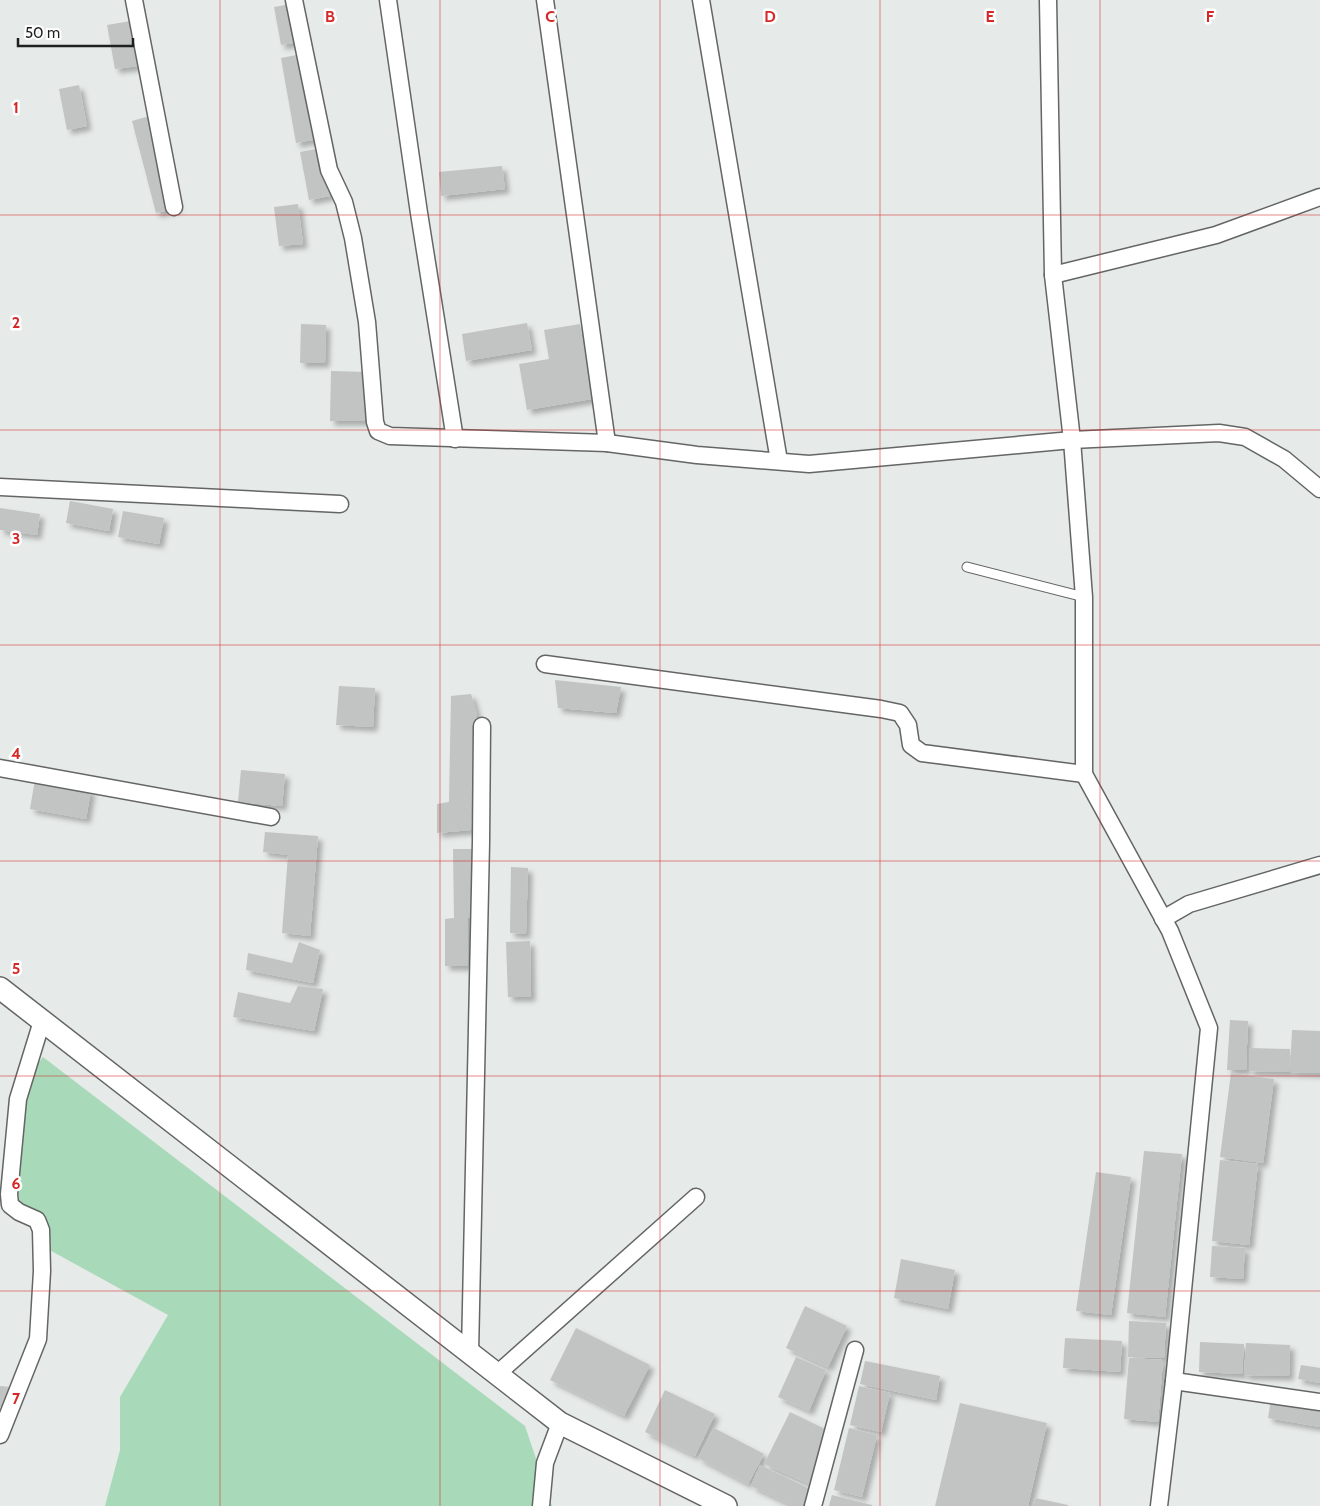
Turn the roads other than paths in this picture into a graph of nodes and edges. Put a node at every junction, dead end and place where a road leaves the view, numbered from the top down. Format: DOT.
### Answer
graph roads {
  1 [pos="134,0"];
  2 [pos="294,0"];
  3 [pos="388,0"];
  4 [pos="545,0"];
  5 [pos="701,0"];
  6 [pos="1048,0"];
  7 [pos="1320,197"];
  8 [pos="174,207"];
  9 [pos="1053,275"];
  10 [pos="455,439"];
  11 [pos="1072,440"];
  12 [pos="608,443"];
  13 [pos="779,462"];
  14 [pos="0,487"];
  15 [pos="1320,489"];
  16 [pos="340,504"];
  17 [pos="967,567"];
  18 [pos="1084,597"];
  19 [pos="545,664"];
  20 [pos="482,726"];
  21 [pos="0,768"];
  22 [pos="1084,774"];
  23 [pos="271,817"];
  24 [pos="1320,865"];
  25 [pos="1163,919"];
  26 [pos="0,988"];
  27 [pos="42,1021"];
  28 [pos="696,1197"];
  29 [pos="855,1350"];
  30 [pos="470,1353"];
  31 [pos="497,1374"];
  32 [pos="1174,1381"];
  33 [pos="1320,1402"];
  34 [pos="560,1423"];
  35 [pos="0,1435"];
  36 [pos="541,1506"];
  37 [pos="726,1506"];
  38 [pos="812,1506"];
  39 [pos="1159,1506"];
  1 -- 8 [label="street"];
  2 -- 10 [label="street"];
  3 -- 10 [label="street"];
  4 -- 12 [label="street"];
  5 -- 13 [label="street"];
  6 -- 9 [label="street"];
  7 -- 9 [label="street"];
  9 -- 11 [label="street"];
  10 -- 12 [label="street"];
  11 -- 13 [label="street"];
  11 -- 15 [label="street"];
  11 -- 18 [label="street"];
  12 -- 13 [label="street"];
  14 -- 16 [label="street"];
  17 -- 18 [label="lane"];
  18 -- 22 [label="street"];
  19 -- 22 [label="street"];
  20 -- 30 [label="street"];
  21 -- 23 [label="street"];
  22 -- 25 [label="street"];
  24 -- 25 [label="street"];
  25 -- 32 [label="street"];
  26 -- 27 [label="street"];
  27 -- 30 [label="street"];
  27 -- 35 [label="street"];
  28 -- 31 [label="street"];
  29 -- 38 [label="street"];
  30 -- 31 [label="street"];
  31 -- 34 [label="street"];
  32 -- 33 [label="street"];
  32 -- 39 [label="street"];
  34 -- 36 [label="street"];
  34 -- 37 [label="street"];
}
